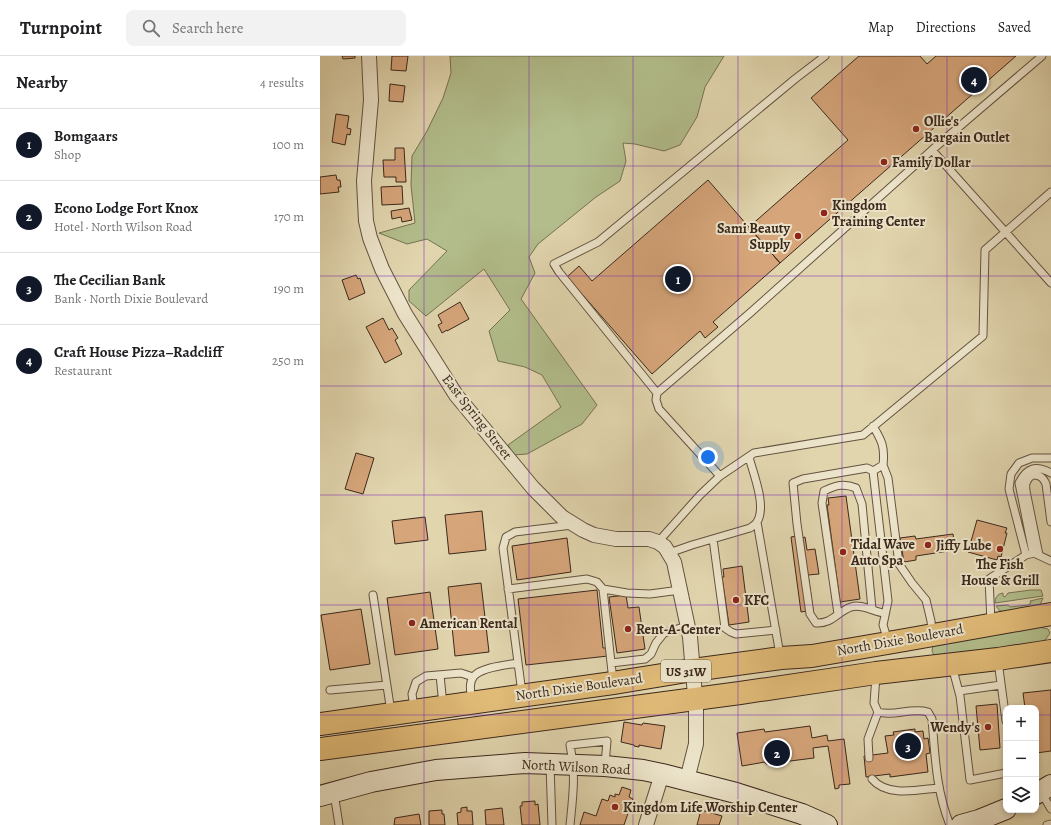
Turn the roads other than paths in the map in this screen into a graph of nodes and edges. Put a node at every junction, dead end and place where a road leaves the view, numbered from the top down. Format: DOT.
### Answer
graph roads {
  1 [pos="370,56"];
  2 [pos="825,56"];
  3 [pos="1042,56"];
  4 [pos="932,150"];
  5 [pos="1051,192"];
  6 [pos="1005,232"];
  7 [pos="1051,283"];
  8 [pos="657,393"];
  9 [pos="873,426"];
  10 [pos="749,457"];
  11 [pos="1051,458"];
  12 [pos="883,465"];
  13 [pos="873,471"];
  14 [pos="1051,473"];
  15 [pos="720,476"];
  16 [pos="757,522"];
  17 [pos="1051,522"];
  18 [pos="572,524"];
  19 [pos="713,539"];
  20 [pos="658,542"];
  21 [pos="669,553"];
  22 [pos="1033,555"];
  23 [pos="1051,562"];
  24 [pos="508,589"];
  25 [pos="603,589"];
  26 [pos="680,590"];
  27 [pos="374,596"];
  28 [pos="872,609"];
  29 [pos="885,613"];
  30 [pos="838,614"];
  31 [pos="1051,614"];
  32 [pos="991,624"];
  33 [pos="687,626"];
  34 [pos="776,630"];
  35 [pos="932,635"];
  36 [pos="889,643"];
  37 [pos="1051,651"];
  38 [pos="781,658"];
  39 [pos="998,659"];
  40 [pos="518,663"];
  41 [pos="952,664"];
  42 [pos="693,670"];
  43 [pos="612,673"];
  44 [pos="876,673"];
  45 [pos="440,675"];
  46 [pos="473,677"];
  47 [pos="387,685"];
  48 [pos="1001,685"];
  49 [pos="330,690"];
  50 [pos="959,691"];
  51 [pos="522,696"];
  52 [pos="695,698"];
  53 [pos="472,703"];
  54 [pos="1004,705"];
  55 [pos="443,707"];
  56 [pos="414,710"];
  57 [pos="878,712"];
  58 [pos="391,714"];
  59 [pos="320,724"];
  60 [pos="320,749"];
  61 [pos="869,758"];
  62 [pos="550,764"];
  63 [pos="574,765"];
  64 [pos="662,774"];
  65 [pos="1003,774"];
  66 [pos="872,779"];
  67 [pos="687,780"];
  68 [pos="938,788"];
  69 [pos="1043,790"];
  70 [pos="327,794"];
  71 [pos="1051,809"];
  72 [pos="1003,810"];
  73 [pos="973,823"];
  74 [pos="1051,824"];
  75 [pos="339,825"];
  76 [pos="552,825"];
  77 [pos="570,825"];
  78 [pos="646,825"];
  79 [pos="826,825"];
  80 [pos="950,825"];
  81 [pos="1046,825"];
  1 -- 18 [label="street, East Spring Street"];
  2 -- 8 [label="lane"];
  3 -- 4 [label="lane"];
  4 -- 6 [label="lane"];
  4 -- 8 [label="lane"];
  5 -- 6 [label="lane"];
  6 -- 7 [label="lane"];
  6 -- 9 [label="lane"];
  8 -- 15 [label="lane"];
  9 -- 10 [label="lane"];
  9 -- 12 [label="lane"];
  10 -- 15 [label="lane"];
  10 -- 16 [label="lane"];
  11 -- 22 [label="lane"];
  12 -- 13 [label="lane"];
  12 -- 35 [label="lane"];
  13 -- 29 [label="lane"];
  13 -- 30 [label="lane"];
  14 -- 22 [label="lane"];
  15 -- 20 [label="lane"];
  16 -- 19 [label="lane"];
  16 -- 34 [label="lane"];
  17 -- 22 [label="lane"];
  18 -- 20 [label="street, East Spring Street"];
  18 -- 24 [label="lane"];
  19 -- 21 [label="lane"];
  19 -- 34 [label="lane"];
  20 -- 21 [label="street"];
  21 -- 26 [label="street"];
  22 -- 23 [label="lane"];
  22 -- 32 [label="lane"];
  24 -- 25 [label="lane"];
  24 -- 40 [label="lane"];
  25 -- 26 [label="lane"];
  25 -- 43 [label="lane"];
  26 -- 33 [label="street"];
  27 -- 47 [label="lane"];
  28 -- 29 [label="lane"];
  28 -- 30 [label="lane"];
  28 -- 30 [label="lane"];
  29 -- 36 [label="lane"];
  31 -- 32 [label="highway, North Dixie Boulevard / US 31W"];
  32 -- 35 [label="highway, North Dixie Boulevard / US 31W"];
  33 -- 42 [label="street"];
  33 -- 43 [label="lane"];
  34 -- 38 [label="lane"];
  35 -- 36 [label="highway, North Dixie Boulevard / US 31W"];
  36 -- 38 [label="highway, North Dixie Boulevard / US 31W"];
  37 -- 39 [label="highway, North Dixie Boulevard / US 31W"];
  38 -- 42 [label="highway, North Dixie Boulevard / US 31W"];
  39 -- 41 [label="highway, North Dixie Boulevard / US 31W"];
  39 -- 48 [label="lane"];
  40 -- 46 [label="lane"];
  40 -- 51 [label="lane"];
  41 -- 44 [label="highway, North Dixie Boulevard / US 31W"];
  41 -- 50 [label="lane"];
  42 -- 43 [label="highway, North Dixie Boulevard / US 31W"];
  42 -- 52 [label="street"];
  43 -- 51 [label="highway, North Dixie Boulevard / US 31W"];
  44 -- 52 [label="highway, North Dixie Boulevard / US 31W"];
  44 -- 57 [label="lane"];
  45 -- 46 [label="lane"];
  45 -- 55 [label="lane"];
  45 -- 56 [label="lane"];
  46 -- 53 [label="lane"];
  47 -- 49 [label="lane"];
  47 -- 58 [label="lane"];
  48 -- 50 [label="lane"];
  48 -- 54 [label="lane"];
  50 -- 65 [label="lane"];
  51 -- 53 [label="highway, North Dixie Boulevard / US 31W"];
  52 -- 60 [label="highway, North Dixie Boulevard / US 31W"];
  52 -- 67 [label="street"];
  53 -- 55 [label="highway, North Dixie Boulevard / US 31W"];
  55 -- 56 [label="highway, North Dixie Boulevard / US 31W"];
  56 -- 58 [label="highway, North Dixie Boulevard / US 31W"];
  57 -- 61 [label="lane"];
  57 -- 68 [label="lane"];
  58 -- 59 [label="highway, North Dixie Boulevard / US 31W"];
  62 -- 63 [label="main road, North Wilson Road"];
  62 -- 70 [label="main road, North Wilson Road"];
  62 -- 76 [label="lane"];
  63 -- 64 [label="main road, North Wilson Road"];
  63 -- 77 [label="lane"];
  64 -- 67 [label="main road, North Wilson Road"];
  64 -- 78 [label="street"];
  66 -- 68 [label="lane"];
  67 -- 79 [label="main road, North Wilson Road"];
  68 -- 80 [label="lane"];
  69 -- 71 [label="lane"];
  70 -- 75 [label="lane"];
  72 -- 73 [label="main road"];
  74 -- 81 [label="lane"];
}
